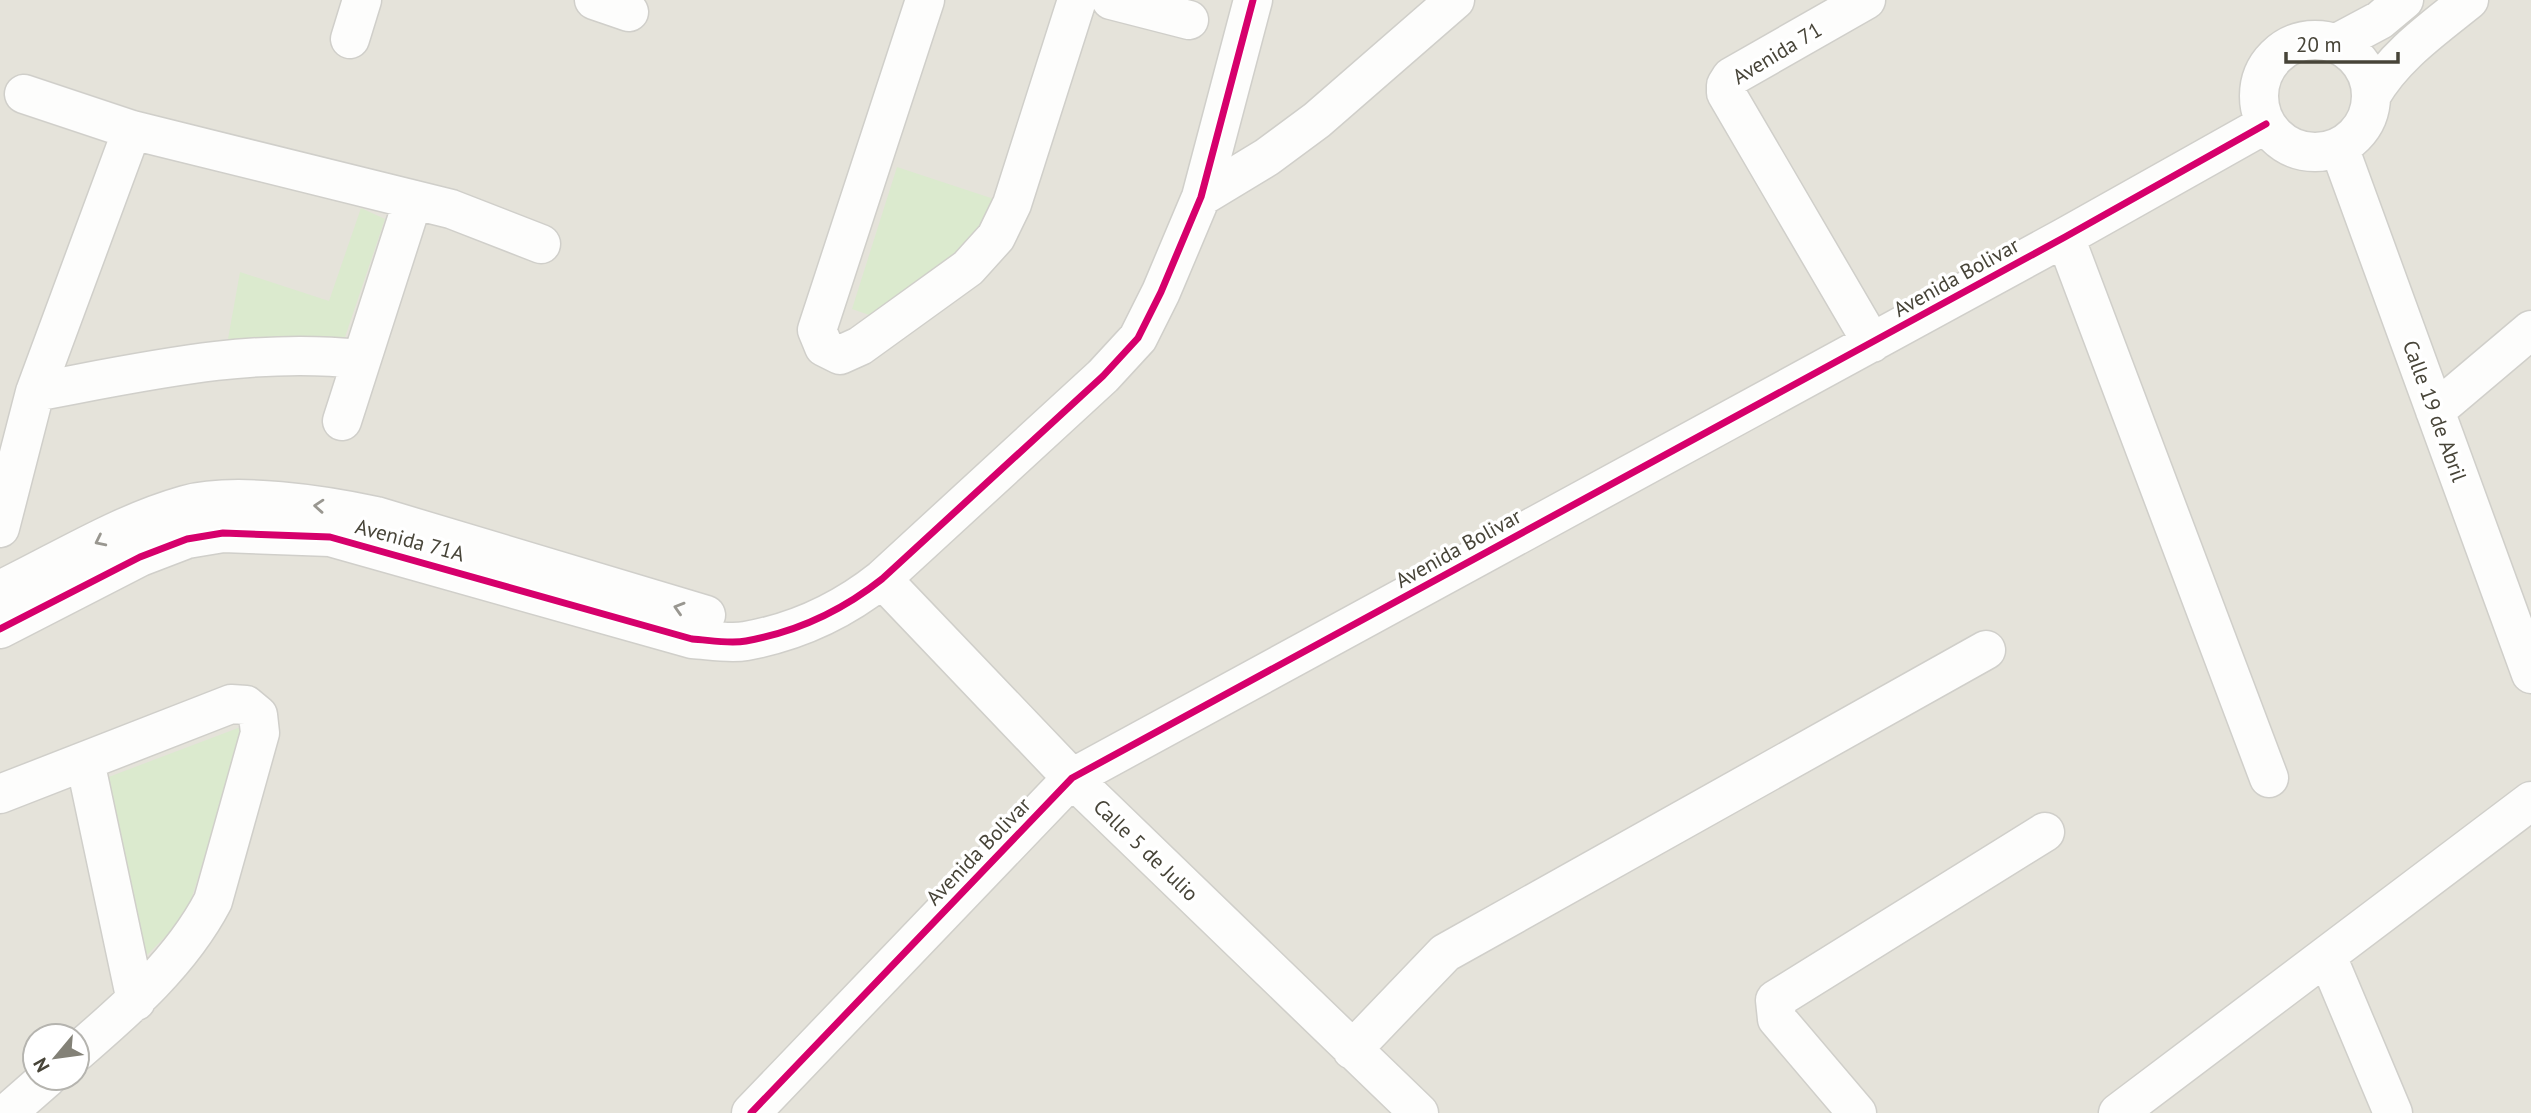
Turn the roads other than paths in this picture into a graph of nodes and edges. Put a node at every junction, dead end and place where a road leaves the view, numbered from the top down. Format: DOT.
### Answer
graph roads {
  1 [pos="362,0"];
  2 [pos="594,0"];
  3 [pos="925,0"];
  4 [pos="1077,0"];
  5 [pos="1111,0"];
  6 [pos="1253,0"];
  7 [pos="1866,0"];
  8 [pos="2404,0"];
  9 [pos="2469,0"];
  10 [pos="1451,2"];
  11 [pos="629,12"];
  12 [pos="1189,20"];
  13 [pos="350,39"];
  14 [pos="2335,44"];
  15 [pos="24,94"];
  16 [pos="2371,96"];
  17 [pos="2266,124"];
  18 [pos="132,130"];
  19 [pos="2339,147"];
  20 [pos="1201,197"];
  21 [pos="413,200"];
  22 [pos="2065,237"];
  23 [pos="541,244"];
  24 [pos="2531,330"];
  25 [pos="1872,343"];
  26 [pos="359,359"];
  27 [pos="35,392"];
  28 [pos="2435,411"];
  29 [pos="342,421"];
  30 [pos="0,528"];
  31 [pos="882,579"];
  32 [pos="0,590"];
  33 [pos="820,619"];
  34 [pos="0,629"];
  35 [pos="1986,650"];
  36 [pos="2531,674"];
  37 [pos="85,761"];
  38 [pos="1072,778"];
  39 [pos="2269,778"];
  40 [pos="0,794"];
  41 [pos="2531,801"];
  42 [pos="2045,832"];
  43 [pos="2327,956"];
  44 [pos="136,1001"];
  45 [pos="91,1040"];
  46 [pos="1352,1049"];
  47 [pos="31,1092"];
  48 [pos="7,1113"];
  49 [pos="751,1113"];
  50 [pos="1419,1113"];
  51 [pos="1857,1113"];
  52 [pos="2118,1113"];
  53 [pos="2393,1113"];
  1 -- 13 [label="street"];
  2 -- 11 [label="street"];
  3 -- 4 [label="street"];
  5 -- 12 [label="street"];
  6 -- 20 [label="street"];
  7 -- 25 [label="street, Avenida 71"];
  8 -- 14 [label="street"];
  9 -- 16 [label="street"];
  10 -- 20 [label="street"];
  14 -- 16 [label="street"];
  14 -- 17 [label="street"];
  15 -- 18 [label="street"];
  16 -- 19 [label="street"];
  17 -- 19 [label="street"];
  17 -- 22 [label="street, Avenida Bolivar"];
  18 -- 21 [label="street"];
  18 -- 27 [label="street"];
  19 -- 28 [label="street, Calle 19 de Abril"];
  20 -- 31 [label="street"];
  21 -- 23 [label="street"];
  21 -- 26 [label="street"];
  22 -- 25 [label="street, Avenida Bolivar"];
  22 -- 39 [label="street"];
  24 -- 28 [label="street"];
  25 -- 38 [label="street, Avenida Bolivar"];
  26 -- 27 [label="street"];
  26 -- 29 [label="street"];
  27 -- 30 [label="street"];
  28 -- 36 [label="street, Calle 19 de Abril"];
  31 -- 33 [label="street"];
  31 -- 38 [label="street, Calle 5 de Julio"];
  33 -- 32 [label="street, Avenida 71A, one-way"];
  33 -- 34 [label="street, Avenida 71A"];
  35 -- 46 [label="street"];
  37 -- 40 [label="street"];
  37 -- 44 [label="street"];
  37 -- 44 [label="street"];
  38 -- 46 [label="street, Calle 5 de Julio"];
  38 -- 49 [label="street, Avenida Bolivar"];
  41 -- 43 [label="street"];
  42 -- 51 [label="street"];
  43 -- 52 [label="street"];
  43 -- 53 [label="street"];
  44 -- 45 [label="street"];
  46 -- 50 [label="street, Calle 5 de Julio"];
  47 -- 48 [label="street"];
}
